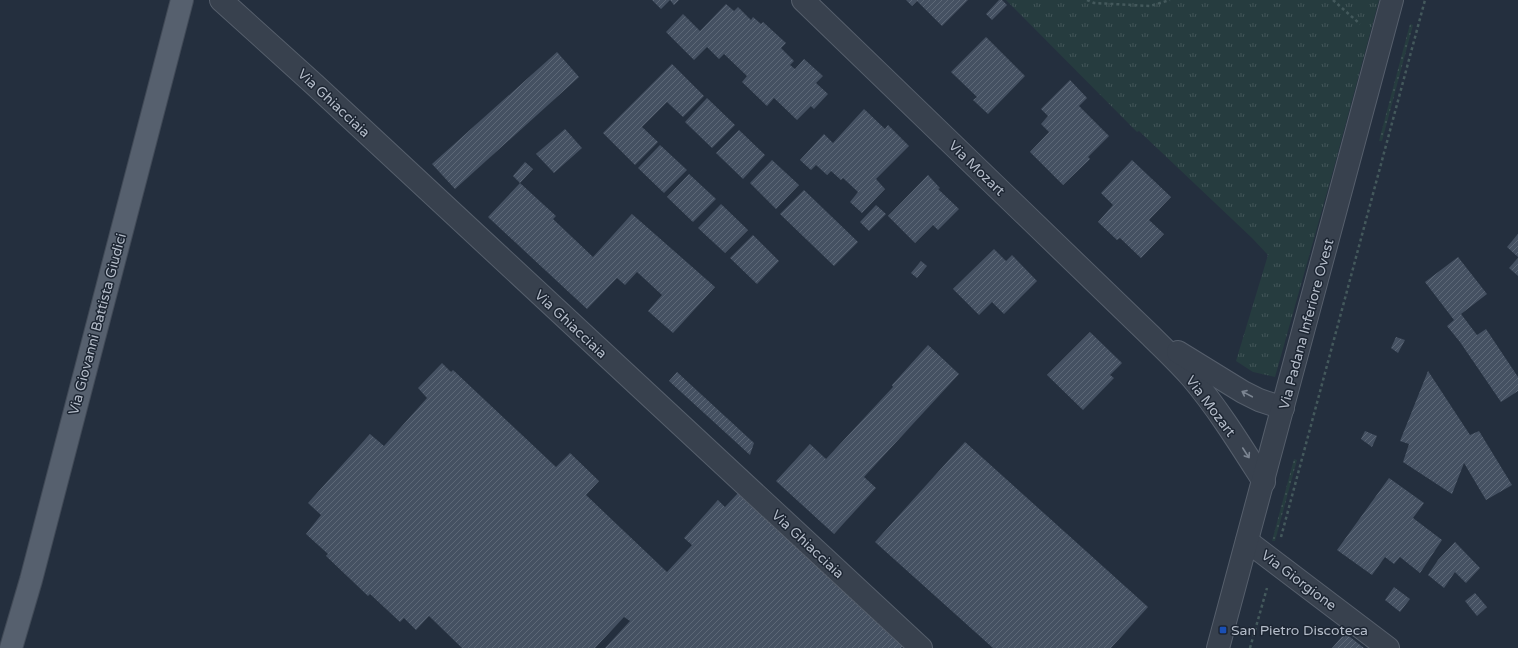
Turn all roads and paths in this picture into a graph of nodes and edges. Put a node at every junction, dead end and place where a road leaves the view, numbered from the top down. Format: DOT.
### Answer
graph roads {
  1 [pos="182,0"];
  2 [pos="221,0"];
  3 [pos="803,0"];
  4 [pos="1087,0"];
  5 [pos="1170,0"];
  6 [pos="1333,0"];
  7 [pos="1392,0"];
  8 [pos="1425,0"];
  9 [pos="1381,43"];
  10 [pos="1151,336"];
  11 [pos="1284,408"];
  12 [pos="1264,482"];
  13 [pos="1247,541"];
  14 [pos="1274,562"];
  15 [pos="11,648"];
  16 [pos="921,648"];
  17 [pos="1218,648"];
  18 [pos="1250,648"];
  19 [pos="1388,648"];
  1 -- 15 [label="main road, Via Giovanni Battista Giudici"];
  2 -- 16 [label="street, Via Ghiacciaia"];
  3 -- 10 [label="street, Via Mozart"];
  4 -- 5 [label="path"];
  6 -- 9 [label="path"];
  7 -- 9 [label="street, Via Padana Inferiore Ovest"];
  8 -- 14 [label="path"];
  9 -- 11 [label="street, Via Padana Inferiore Ovest"];
  11 -- 10 [label="street, Via Mozart, one-way"];
  10 -- 12 [label="street, Via Mozart, one-way"];
  11 -- 12 [label="street, Via Padana Inferiore Ovest"];
  12 -- 13 [label="street, Via Padana Inferiore Ovest"];
  13 -- 14 [label="street, Via Giorgione"];
  13 -- 17 [label="street, Via Padana Inferiore Ovest"];
  14 -- 18 [label="path"];
  14 -- 19 [label="street, Via Giorgione"];
}
